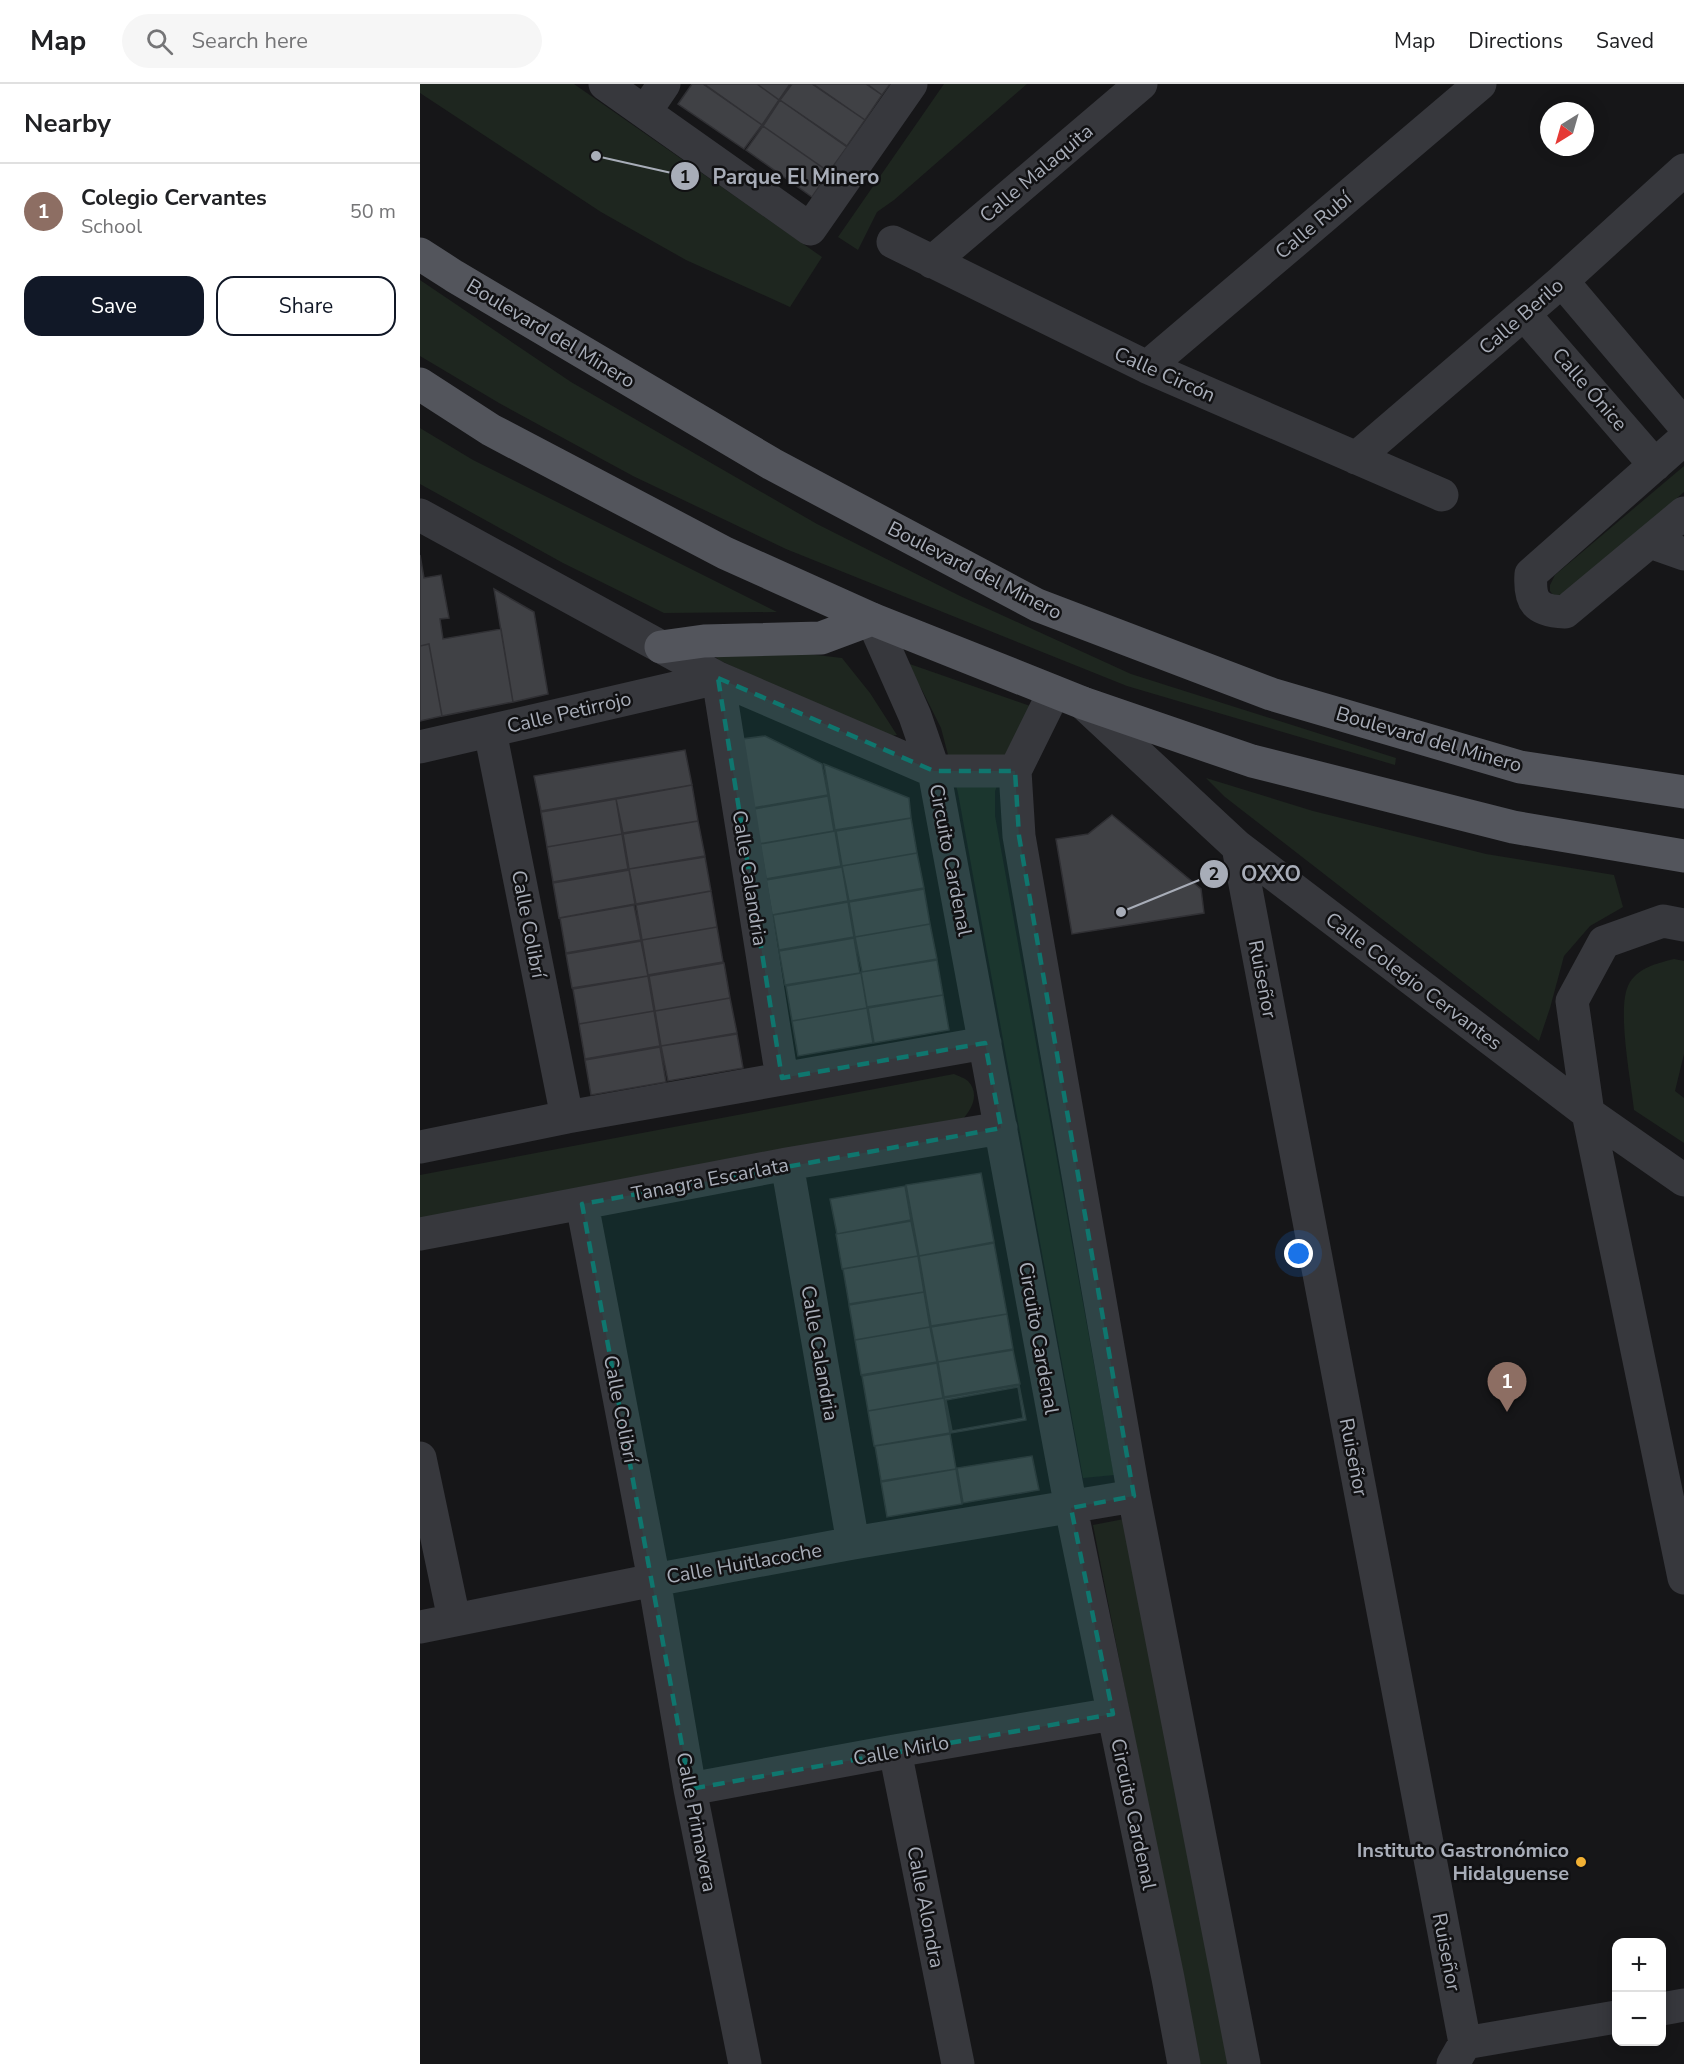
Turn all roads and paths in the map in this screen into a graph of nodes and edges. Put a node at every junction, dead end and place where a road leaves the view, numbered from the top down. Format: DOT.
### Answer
graph roads {
  1 [pos="605,84"];
  2 [pos="664,84"];
  3 [pos="911,84"];
  4 [pos="1141,84"];
  5 [pos="1480,84"];
  6 [pos="645,112"];
  7 [pos="1684,170"];
  8 [pos="892,242"];
  9 [pos="420,254"];
  10 [pos="932,262"];
  11 [pos="1562,281"];
  12 [pos="1524,314"];
  13 [pos="1147,367"];
  14 [pos="420,384"];
  15 [pos="1684,425"];
  16 [pos="1684,439"];
  17 [pos="1356,458"];
  18 [pos="1655,465"];
  19 [pos="1442,495"];
  20 [pos="1684,513"];
  21 [pos="422,517"];
  22 [pos="1650,542"];
  23 [pos="1684,554"];
  24 [pos="872,619"];
  25 [pos="661,647"];
  26 [pos="718,678"];
  27 [pos="1069,697"];
  28 [pos="490,731"];
  29 [pos="420,747"];
  30 [pos="934,771"];
  31 [pos="1015,771"];
  32 [pos="1684,792"];
  33 [pos="1238,847"];
  34 [pos="1684,856"];
  35 [pos="1684,925"];
  36 [pos="985,1043"];
  37 [pos="782,1078"];
  38 [pos="1588,1113"];
  39 [pos="567,1117"];
  40 [pos="1000,1128"];
  41 [pos="420,1147"];
  42 [pos="787,1164"];
  43 [pos="1684,1180"];
  44 [pos="582,1204"];
  45 [pos="420,1234"];
  46 [pos="420,1458"];
  47 [pos="1134,1496"];
  48 [pos="1071,1508"];
  49 [pos="853,1543"];
  50 [pos="1684,1578"];
  51 [pos="654,1580"];
  52 [pos="454,1619"];
  53 [pos="420,1627"];
  54 [pos="1113,1714"];
  55 [pos="895,1751"];
  56 [pos="690,1789"];
  57 [pos="1684,2005"];
  58 [pos="1666,2008"];
  59 [pos="1612,2018"];
  60 [pos="1459,2054"];
  61 [pos="745,2064"];
  62 [pos="958,2064"];
  63 [pos="1184,2064"];
  64 [pos="1244,2064"];
  1 -- 6 [label="street"];
  2 -- 6 [label="street"];
  3 -- 6 [label="street"];
  4 -- 10 [label="street, Calle Malaquita"];
  5 -- 13 [label="street, Calle Rubí"];
  7 -- 11 [label="street, Calle Berilo"];
  8 -- 10 [label="street, Calle Circón"];
  9 -- 32 [label="main road, Boulevard del Minero"];
  10 -- 13 [label="street, Calle Circón"];
  11 -- 12 [label="street, Calle Berilo"];
  11 -- 15 [label="street"];
  12 -- 17 [label="street, Calle Berilo"];
  12 -- 18 [label="street, Calle Ónice"];
  13 -- 17 [label="street, Calle Circón"];
  14 -- 24 [label="main road"];
  16 -- 18 [label="street"];
  17 -- 19 [label="street, Calle Circón"];
  18 -- 22 [label="street"];
  20 -- 22 [label="street"];
  21 -- 25 [label="street"];
  22 -- 23 [label="street"];
  24 -- 25 [label="main road"];
  24 -- 27 [label="main road"];
  24 -- 30 [label="street, Circuito Cardenal"];
  25 -- 26 [label="street"];
  26 -- 28 [label="street, Calle Petirrojo"];
  26 -- 30 [label="street"];
  26 -- 37 [label="street, Calle Calandria"];
  27 -- 31 [label="street"];
  27 -- 33 [label="street, Calle Colegio Cervantes"];
  27 -- 34 [label="main road"];
  28 -- 29 [label="street, Calle Petirrojo"];
  28 -- 39 [label="street, Calle Colibrí"];
  30 -- 31 [label="street"];
  30 -- 36 [label="street, Circuito Cardenal"];
  31 -- 47 [label="street"];
  33 -- 38 [label="street, Calle Colegio Cervantes"];
  33 -- 60 [label="street, Ruiseñor"];
  35 -- 38 [label="street"];
  36 -- 37 [label="street"];
  36 -- 40 [label="street, Circuito Cardenal"];
  37 -- 39 [label="street"];
  38 -- 43 [label="street, Calle Colegio Cervantes"];
  38 -- 50 [label="street"];
  39 -- 41 [label="street"];
  40 -- 42 [label="street, Tanagra Escarlata"];
  40 -- 48 [label="street, Circuito Cardenal"];
  42 -- 44 [label="street, Tanagra Escarlata"];
  42 -- 49 [label="street, Calle Calandria"];
  44 -- 45 [label="street, Tanagra Escarlata"];
  44 -- 51 [label="street, Calle Colibrí"];
  46 -- 52 [label="street"];
  47 -- 48 [label="street, Calle Huitlacoche"];
  47 -- 64 [label="street"];
  48 -- 49 [label="street, Calle Huitlacoche"];
  48 -- 54 [label="street, Circuito Cardenal"];
  49 -- 51 [label="street, Calle Huitlacoche"];
  51 -- 52 [label="street, Calle Huitlacoche"];
  51 -- 56 [label="street, Calle Primavera"];
  52 -- 53 [label="street, Calle Huitlacoche"];
  54 -- 55 [label="street, Calle Mirlo"];
  54 -- 63 [label="street, Circuito Cardenal"];
  55 -- 56 [label="street, Calle Mirlo"];
  55 -- 62 [label="street, Calle Alondra"];
  56 -- 61 [label="street, Calle Primavera"];
  57 -- 58 [label="street"];
  59 -- 60 [label="street"];
}
